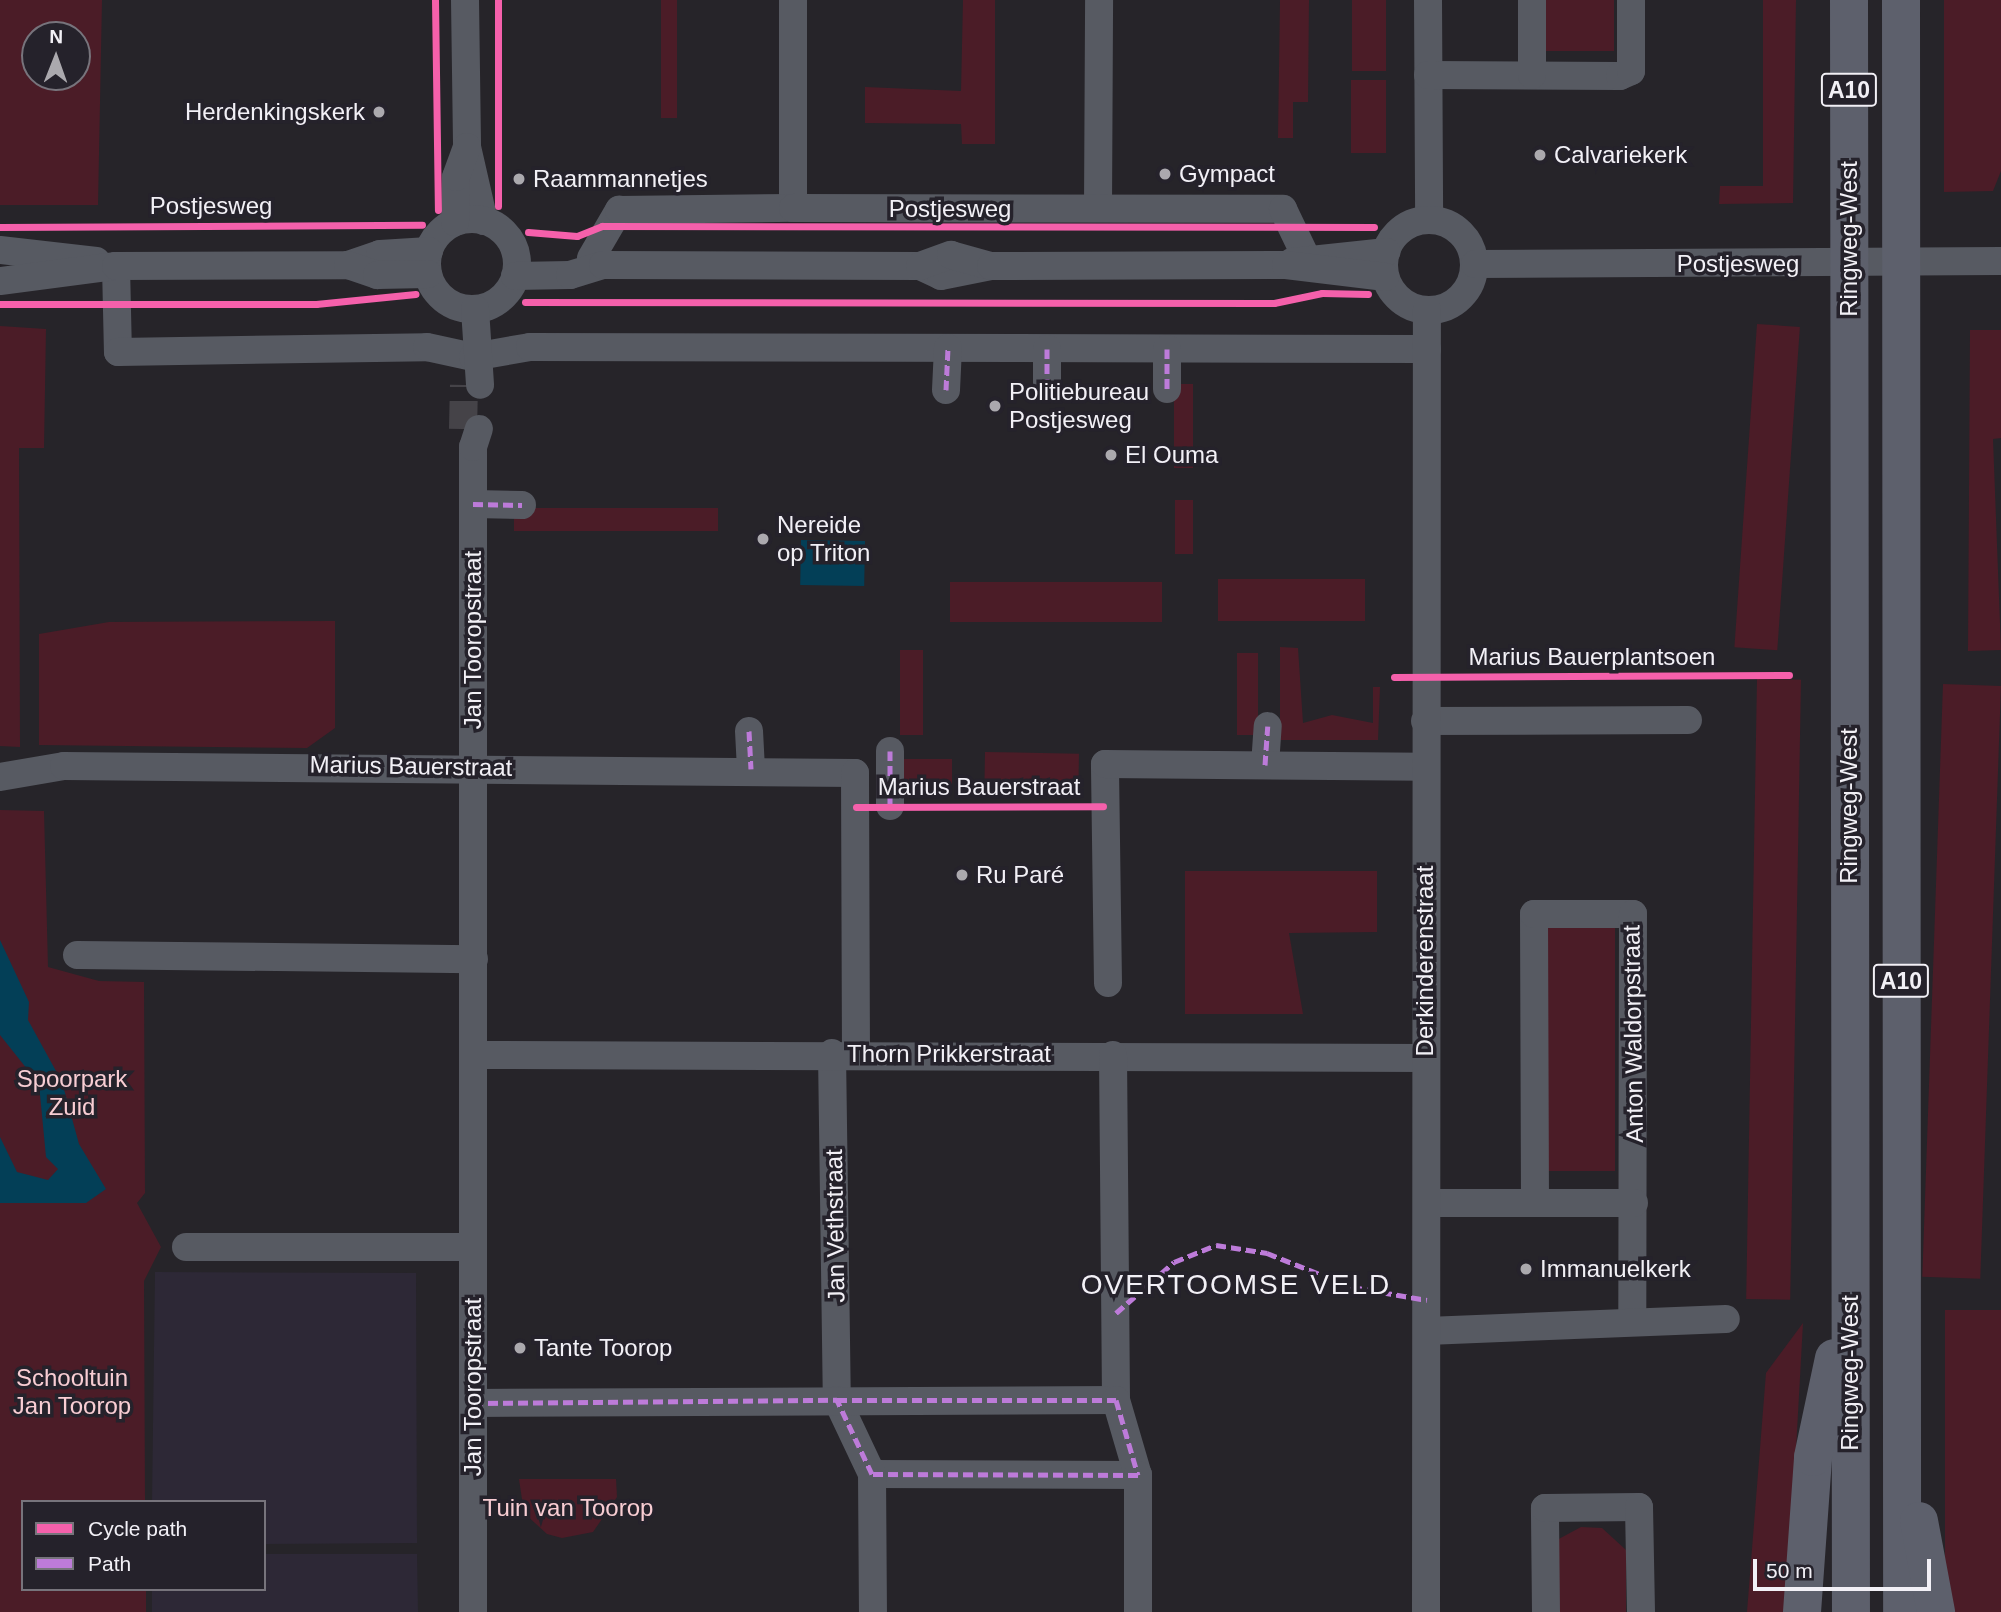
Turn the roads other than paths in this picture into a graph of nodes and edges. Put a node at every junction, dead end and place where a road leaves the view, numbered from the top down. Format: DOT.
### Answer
graph roads {
  1 [pos="465,0"];
  2 [pos="793,0"];
  3 [pos="1099,0"];
  4 [pos="1428,0"];
  5 [pos="1532,0"];
  6 [pos="1631,0"];
  7 [pos="1849,0"];
  8 [pos="1901,0"];
  9 [pos="1428,75"];
  10 [pos="1532,75"];
  11 [pos="467,147"];
  12 [pos="793,208"];
  13 [pos="1098,208"];
  14 [pos="1429,219"];
  15 [pos="484,221"];
  16 [pos="455,222"];
  17 [pos="0,250"];
  18 [pos="1296,260"];
  19 [pos="597,261"];
  20 [pos="2001,261"];
  21 [pos="428,263"];
  22 [pos="1385,264"];
  23 [pos="1475,264"];
  24 [pos="116,266"];
  25 [pos="516,266"];
  26 [pos="0,281"];
  27 [pos="475,309"];
  28 [pos="1427,310"];
  29 [pos="948,348"];
  30 [pos="1048,349"];
  31 [pos="1167,349"];
  32 [pos="1427,349"];
  33 [pos="473,358"];
  34 [pos="472,385"];
  35 [pos="1048,389"];
  36 [pos="1167,389"];
  37 [pos="946,390"];
  38 [pos="472,435"];
  39 [pos="473,504"];
  40 [pos="522,505"];
  41 [pos="1688,720"];
  42 [pos="1425,721"];
  43 [pos="1268,726"];
  44 [pos="749,731"];
  45 [pos="890,751"];
  46 [pos="1265,765"];
  47 [pos="473,767"];
  48 [pos="1424,767"];
  49 [pos="751,769"];
  50 [pos="0,777"];
  51 [pos="890,806"];
  52 [pos="856,807"];
  53 [pos="77,955"];
  54 [pos="474,959"];
  55 [pos="1108,982"];
  56 [pos="844,1054"];
  57 [pos="473,1055"];
  58 [pos="1113,1055"];
  59 [pos="1425,1058"];
  60 [pos="1535,1202"];
  61 [pos="1427,1203"];
  62 [pos="1634,1203"];
  63 [pos="186,1247"];
  64 [pos="473,1247"];
  65 [pos="1850,1284"];
  66 [pos="1632,1319"];
  67 [pos="1726,1319"];
  68 [pos="1427,1331"];
  69 [pos="837,1399"];
  70 [pos="1116,1400"];
  71 [pos="473,1403"];
  72 [pos="1901,1423"];
  73 [pos="872,1474"];
  74 [pos="1139,1475"];
  75 [pos="473,1612"];
  76 [pos="873,1612"];
  77 [pos="1138,1612"];
  78 [pos="1426,1612"];
  79 [pos="1546,1612"];
  80 [pos="1641,1612"];
  81 [pos="1802,1612"];
  82 [pos="1851,1612"];
  83 [pos="1902,1612"];
  84 [pos="1936,1612"];
  1 -- 11 [label="street"];
  2 -- 12 [label="street"];
  3 -- 13 [label="street"];
  4 -- 9 [label="street"];
  5 -- 10 [label="street"];
  6 -- 10 [label="street"];
  7 -- 65 [label="highway, Ringweg-West / A10"];
  8 -- 72 [label="highway, Ringweg-West / A10"];
  9 -- 10 [label="street"];
  9 -- 14 [label="street"];
  11 -- 15 [label="street"];
  11 -- 16 [label="street"];
  12 -- 13 [label="street, Postjesweg"];
  12 -- 19 [label="street, Postjesweg"];
  13 -- 18 [label="street, Postjesweg"];
  14 -- 22 [label="street"];
  14 -- 23 [label="street"];
  15 -- 16 [label="street"];
  15 -- 25 [label="street"];
  16 -- 21 [label="street"];
  17 -- 24 [label="street"];
  18 -- 19 [label="street, Postjesweg"];
  18 -- 22 [label="street, Postjesweg"];
  19 -- 25 [label="street, Postjesweg"];
  20 -- 23 [label="street, Postjesweg"];
  21 -- 24 [label="street"];
  21 -- 27 [label="street"];
  22 -- 28 [label="street"];
  23 -- 28 [label="street"];
  24 -- 26 [label="street"];
  24 -- 33 [label="street"];
  25 -- 27 [label="street"];
  27 -- 33 [label="street"];
  28 -- 32 [label="street, Derkinderenstraat"];
  29 -- 30 [label="street"];
  29 -- 33 [label="street"];
  29 -- 37 [label="street"];
  30 -- 31 [label="street"];
  30 -- 35 [label="street"];
  31 -- 32 [label="street"];
  31 -- 36 [label="street"];
  32 -- 42 [label="street, Derkinderenstraat"];
  33 -- 34 [label="street"];
  38 -- 39 [label="street, Jan Tooropstraat"];
  39 -- 40 [label="street"];
  39 -- 47 [label="street, Jan Tooropstraat"];
  41 -- 42 [label="street"];
  42 -- 48 [label="street, Derkinderenstraat"];
  43 -- 46 [label="street"];
  44 -- 49 [label="street"];
  45 -- 51 [label="street"];
  46 -- 48 [label="street, Marius Bauerstraat"];
  46 -- 55 [label="street, Marius Bauerstraat"];
  47 -- 49 [label="street, Marius Bauerstraat"];
  47 -- 50 [label="street, Marius Bauerstraat"];
  47 -- 54 [label="street, Jan Tooropstraat"];
  48 -- 59 [label="street, Derkinderenstraat"];
  49 -- 52 [label="street, Marius Bauerstraat"];
  52 -- 56 [label="street, Jan Vethstraat"];
  53 -- 54 [label="street"];
  54 -- 57 [label="street, Jan Tooropstraat"];
  56 -- 57 [label="street, Thorn Prikkerstraat"];
  56 -- 58 [label="street, Thorn Prikkerstraat"];
  56 -- 69 [label="street, Jan Vethstraat"];
  57 -- 64 [label="street, Jan Tooropstraat"];
  58 -- 59 [label="street, Thorn Prikkerstraat"];
  58 -- 70 [label="street"];
  59 -- 61 [label="street, Derkinderenstraat"];
  60 -- 61 [label="street"];
  60 -- 62 [label="street"];
  60 -- 62 [label="street, Anton Waldorpstraat"];
  61 -- 68 [label="street, Derkinderenstraat"];
  62 -- 66 [label="street, Anton Waldorpstraat"];
  63 -- 64 [label="street"];
  64 -- 71 [label="street, Jan Tooropstraat"];
  65 -- 81 [label="highway, A10"];
  65 -- 82 [label="highway, Ringweg-West / A10"];
  66 -- 67 [label="street"];
  66 -- 68 [label="street"];
  68 -- 78 [label="street, Derkinderenstraat"];
  69 -- 70 [label="street"];
  69 -- 71 [label="street"];
  69 -- 73 [label="street"];
  70 -- 74 [label="street"];
  71 -- 75 [label="street, Jan Tooropstraat"];
  72 -- 83 [label="highway, Ringweg-West / A10"];
  72 -- 84 [label="highway, A10"];
  73 -- 74 [label="street"];
  73 -- 76 [label="street"];
  74 -- 77 [label="street"];
  79 -- 80 [label="street"];
}
